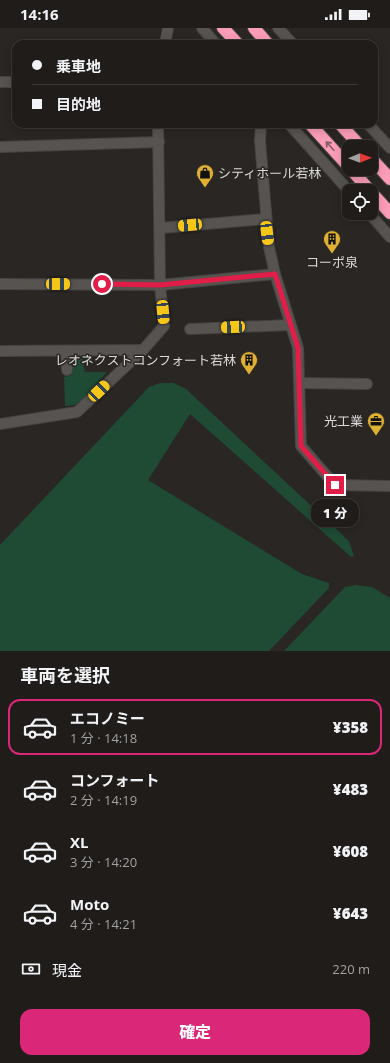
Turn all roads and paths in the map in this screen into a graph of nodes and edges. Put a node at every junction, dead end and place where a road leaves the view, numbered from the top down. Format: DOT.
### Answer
graph roads {
  1 [pos="168,28"];
  2 [pos="202,28"];
  3 [pos="223,28"];
  4 [pos="254,28"];
  5 [pos="278,28"];
  6 [pos="166,40"];
  7 [pos="212,40"];
  8 [pos="234,40"];
  9 [pos="264,40"];
  10 [pos="289,40"];
  11 [pos="0,82"];
  12 [pos="12,82"];
  13 [pos="158,128"];
  14 [pos="261,128"];
  15 [pos="292,128"];
  16 [pos="314,128"];
  17 [pos="344,128"];
  18 [pos="372,128"];
  19 [pos="355,140"];
  20 [pos="159,142"];
  21 [pos="0,147"];
  22 [pos="390,148"];
  23 [pos="342,159"];
  24 [pos="378,166"];
  25 [pos="357,176"];
  26 [pos="390,179"];
  27 [pos="343,184"];
  28 [pos="365,184"];
  29 [pos="378,199"];
  30 [pos="390,213"];
  31 [pos="265,219"];
  32 [pos="375,220"];
  33 [pos="160,228"];
  34 [pos="390,237"];
  35 [pos="275,274"];
  36 [pos="0,284"];
  37 [pos="160,285"];
  38 [pos="290,325"];
  39 [pos="190,330"];
  40 [pos="143,350"];
  41 [pos="0,351"];
  42 [pos="66,351"];
  43 [pos="67,370"];
  44 [pos="300,383"];
  45 [pos="367,384"];
  46 [pos="0,424"];
  47 [pos="390,486"];
  1 -- 6 [label="street"];
  2 -- 7 [label="street"];
  3 -- 8 [label="highway"];
  4 -- 9 [label="highway"];
  5 -- 10 [label="street"];
  11 -- 12 [label="street"];
  13 -- 20 [label="street"];
  14 -- 31 [label="street"];
  15 -- 27 [label="street"];
  23 -- 16 [label="highway, one-way"];
  17 -- 19 [label="highway"];
  18 -- 22 [label="street"];
  20 -- 21 [label="street"];
  20 -- 33 [label="street"];
  24 -- 26 [label="highway"];
  25 -- 28 [label="highway"];
  29 -- 30 [label="highway"];
  31 -- 33 [label="street"];
  31 -- 35 [label="street"];
  32 -- 34 [label="street"];
  33 -- 37 [label="street"];
  35 -- 37 [label="street"];
  35 -- 38 [label="street"];
  36 -- 37 [label="street"];
  37 -- 40 [label="street"];
  38 -- 39 [label="street"];
  38 -- 44 [label="street"];
  40 -- 42 [label="street"];
  40 -- 46 [label="street"];
  41 -- 42 [label="street"];
  42 -- 43 [label="street"];
  44 -- 45 [label="street"];
  44 -- 47 [label="street"];
}
